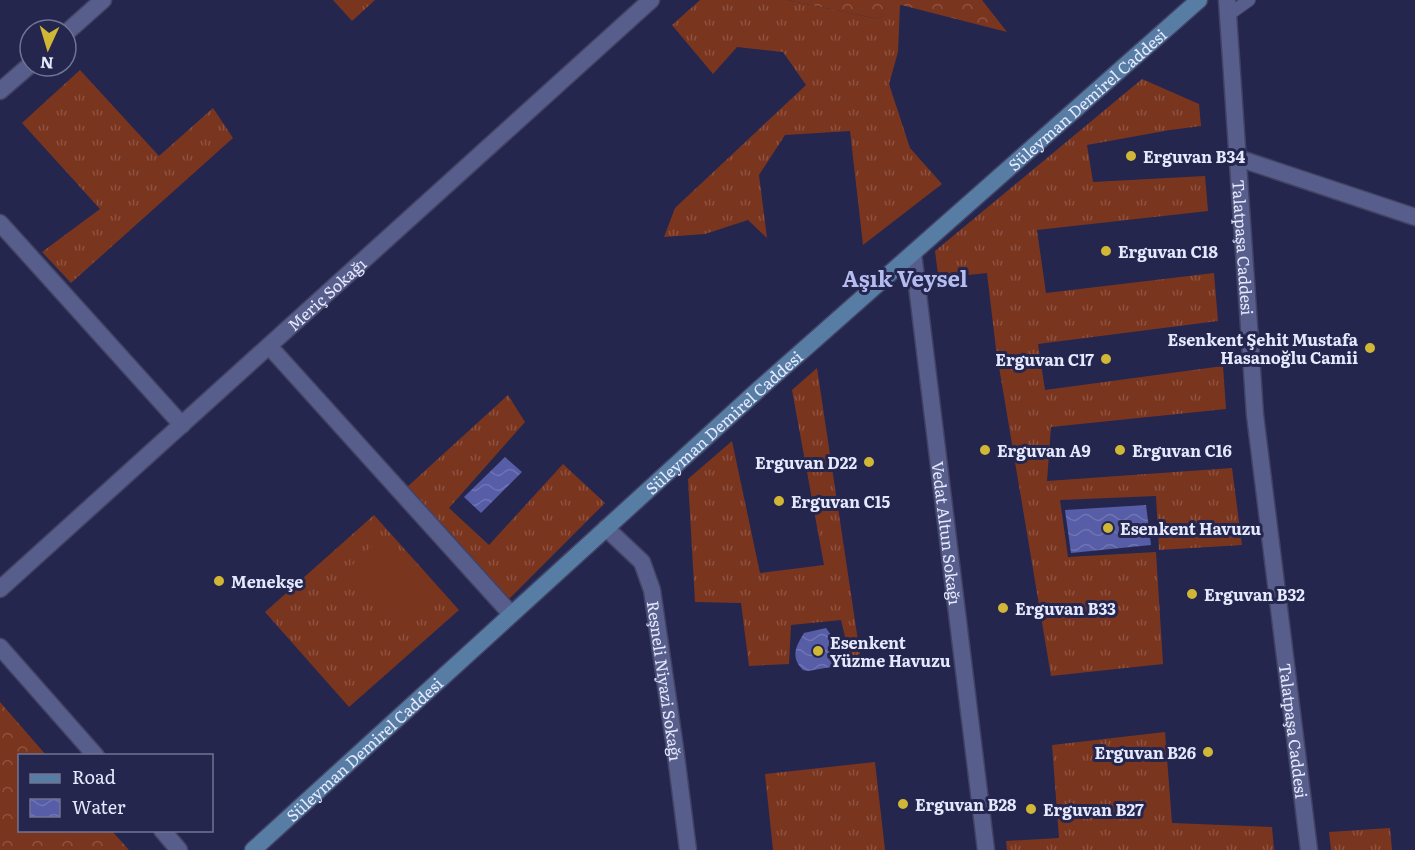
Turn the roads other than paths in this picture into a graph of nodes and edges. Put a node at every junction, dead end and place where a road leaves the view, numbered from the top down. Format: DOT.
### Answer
graph roads {
  1 [pos="103,0"];
  2 [pos="651,0"];
  3 [pos="1199,0"];
  4 [pos="1249,0"];
  5 [pos="1228,7"];
  6 [pos="78,22"];
  7 [pos="18,75"];
  8 [pos="0,91"];
  9 [pos="1238,158"];
  10 [pos="1415,217"];
  11 [pos="0,223"];
  12 [pos="913,253"];
  13 [pos="269,346"];
  14 [pos="182,425"];
  15 [pos="606,528"];
  16 [pos="0,589"];
  17 [pos="511,614"];
  18 [pos="0,647"];
  19 [pos="94,754"];
  20 [pos="163,832"];
  21 [pos="179,850"];
  22 [pos="253,850"];
  23 [pos="688,850"];
  24 [pos="986,850"];
  25 [pos="1309,850"];
  1 -- 6 [label="street"];
  2 -- 13 [label="street, Meriç Sokağı"];
  3 -- 12 [label="main road, Süleyman Demirel Caddesi"];
  4 -- 5 [label="lane"];
  5 -- 9 [label="street, Talatpaşa Caddesi"];
  7 -- 8 [label="street"];
  9 -- 10 [label="street"];
  9 -- 25 [label="street, Talatpaşa Caddesi"];
  11 -- 14 [label="street"];
  12 -- 15 [label="main road, Süleyman Demirel Caddesi"];
  12 -- 24 [label="street, Vedat Altun Sokağı"];
  13 -- 14 [label="street, Meriç Sokağı"];
  13 -- 17 [label="street"];
  14 -- 16 [label="street, Meriç Sokağı"];
  15 -- 17 [label="main road, Süleyman Demirel Caddesi"];
  15 -- 23 [label="street, Reşneli Niyazi Sokağı"];
  17 -- 22 [label="main road, Süleyman Demirel Caddesi"];
  18 -- 19 [label="street"];
  20 -- 21 [label="street"];
}
